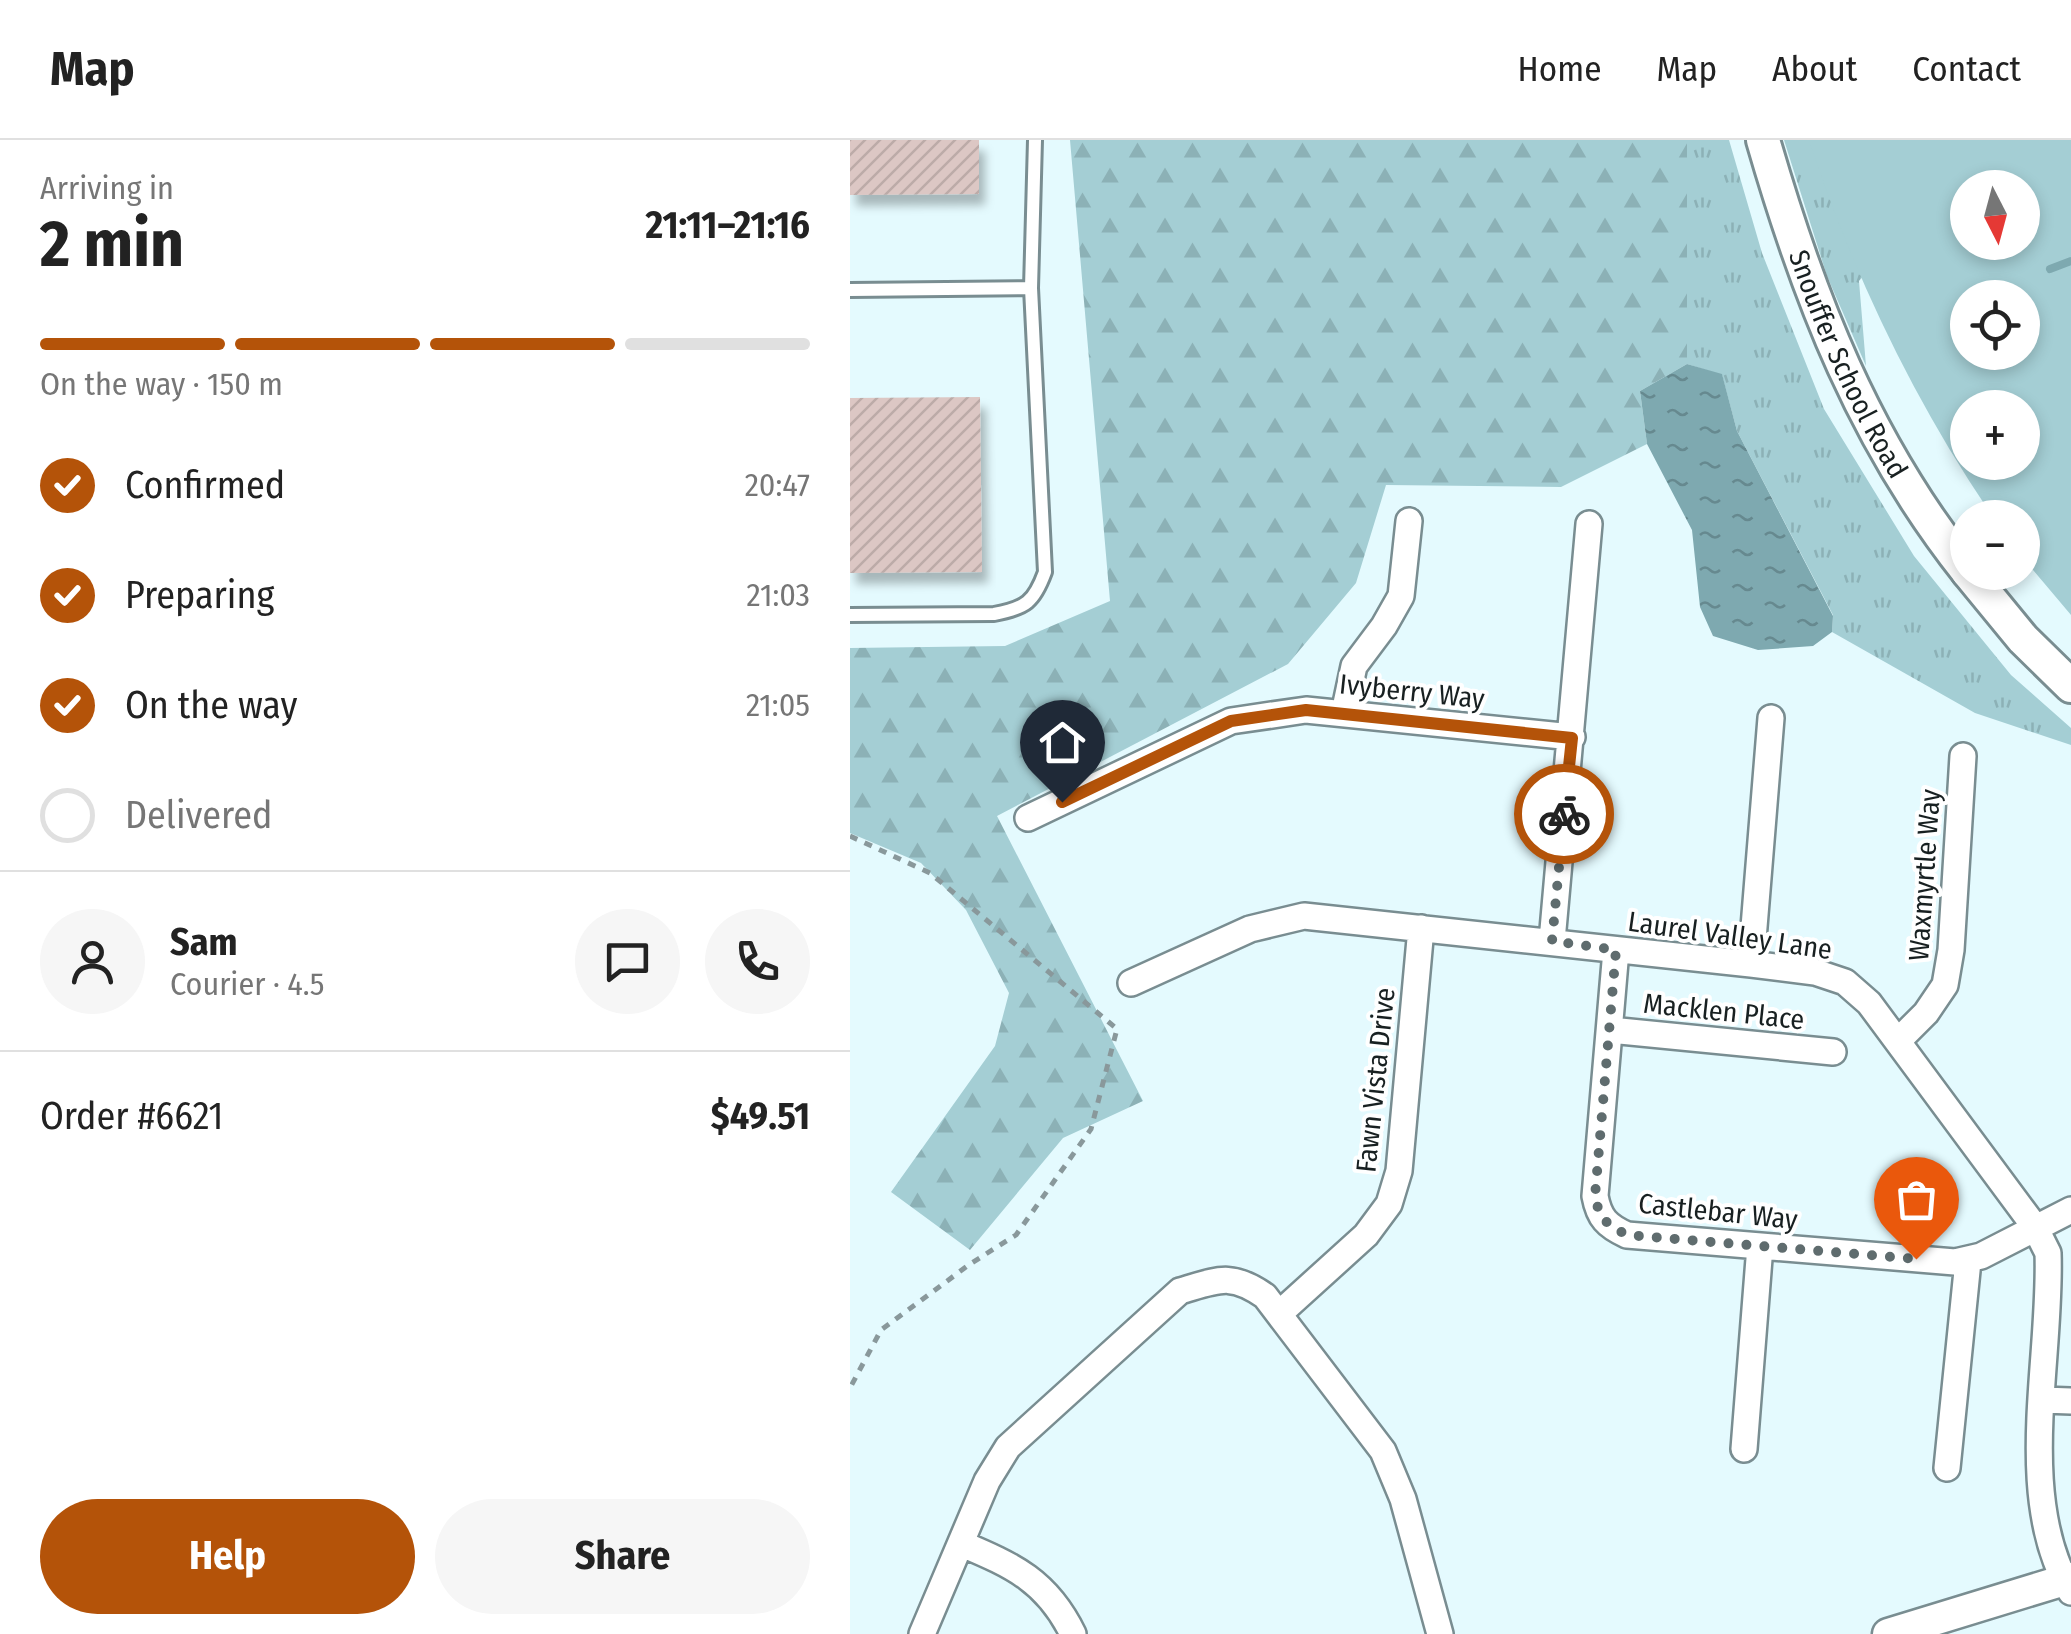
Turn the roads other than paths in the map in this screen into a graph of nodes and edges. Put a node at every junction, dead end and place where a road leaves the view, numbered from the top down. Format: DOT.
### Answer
graph roads {
  1 [pos="1035,140"];
  2 [pos="1763,140"];
  3 [pos="1032,288"];
  4 [pos="850,290"];
  5 [pos="1410,521"];
  6 [pos="1589,524"];
  7 [pos="1950,547"];
  8 [pos="1983,590"];
  9 [pos="850,615"];
  10 [pos="2071,686"];
  11 [pos="1344,714"];
  12 [pos="1771,718"];
  13 [pos="1572,738"];
  14 [pos="1963,756"];
  15 [pos="1028,818"];
  16 [pos="1422,928"];
  17 [pos="1552,941"];
  18 [pos="1616,950"];
  19 [pos="1750,964"];
  20 [pos="1131,983"];
  21 [pos="1610,1030"];
  22 [pos="1898,1041"];
  23 [pos="1833,1052"];
  24 [pos="2071,1210"];
  25 [pos="2035,1227"];
  26 [pos="1760,1246"];
  27 [pos="1968,1260"];
  28 [pos="1280,1313"];
  29 [pos="2043,1400"];
  30 [pos="2071,1401"];
  31 [pos="1744,1448"];
  32 [pos="1947,1468"];
  33 [pos="962,1544"];
  34 [pos="2069,1583"];
  35 [pos="922,1634"];
  36 [pos="1073,1634"];
  37 [pos="1440,1634"];
  38 [pos="1888,1634"];
  1 -- 3 [label="lane"];
  2 -- 7 [label="main road, Snouffer School Road"];
  3 -- 4 [label="lane"];
  3 -- 9 [label="lane"];
  5 -- 11 [label="street"];
  6 -- 13 [label="street"];
  8 -- 10 [label="main road, Snouffer School Road"];
  11 -- 13 [label="street, Ivyberry Way"];
  11 -- 15 [label="street, Ivyberry Way"];
  12 -- 19 [label="street"];
  13 -- 17 [label="street"];
  14 -- 22 [label="street, Waxmyrtle Way"];
  16 -- 17 [label="street, Laurel Valley Lane"];
  16 -- 20 [label="street, Laurel Valley Lane"];
  16 -- 28 [label="street, Fawn Vista Drive"];
  17 -- 18 [label="street, Laurel Valley Lane"];
  18 -- 19 [label="street, Laurel Valley Lane"];
  18 -- 21 [label="street, Castlebar Way"];
  19 -- 22 [label="street, Laurel Valley Lane"];
  21 -- 23 [label="street, Macklen Place"];
  21 -- 26 [label="street, Castlebar Way"];
  22 -- 25 [label="street, Laurel Valley Lane"];
  24 -- 25 [label="street, Castlebar Way"];
  25 -- 27 [label="street, Castlebar Way"];
  25 -- 29 [label="street, Laurel Valley Lane"];
  26 -- 27 [label="street, Castlebar Way"];
  26 -- 31 [label="street"];
  27 -- 32 [label="street"];
  28 -- 33 [label="street"];
  28 -- 37 [label="street"];
  29 -- 30 [label="street"];
  29 -- 34 [label="street, Laurel Valley Lane"];
  33 -- 35 [label="street"];
  33 -- 36 [label="street"];
  34 -- 38 [label="street"];
}
